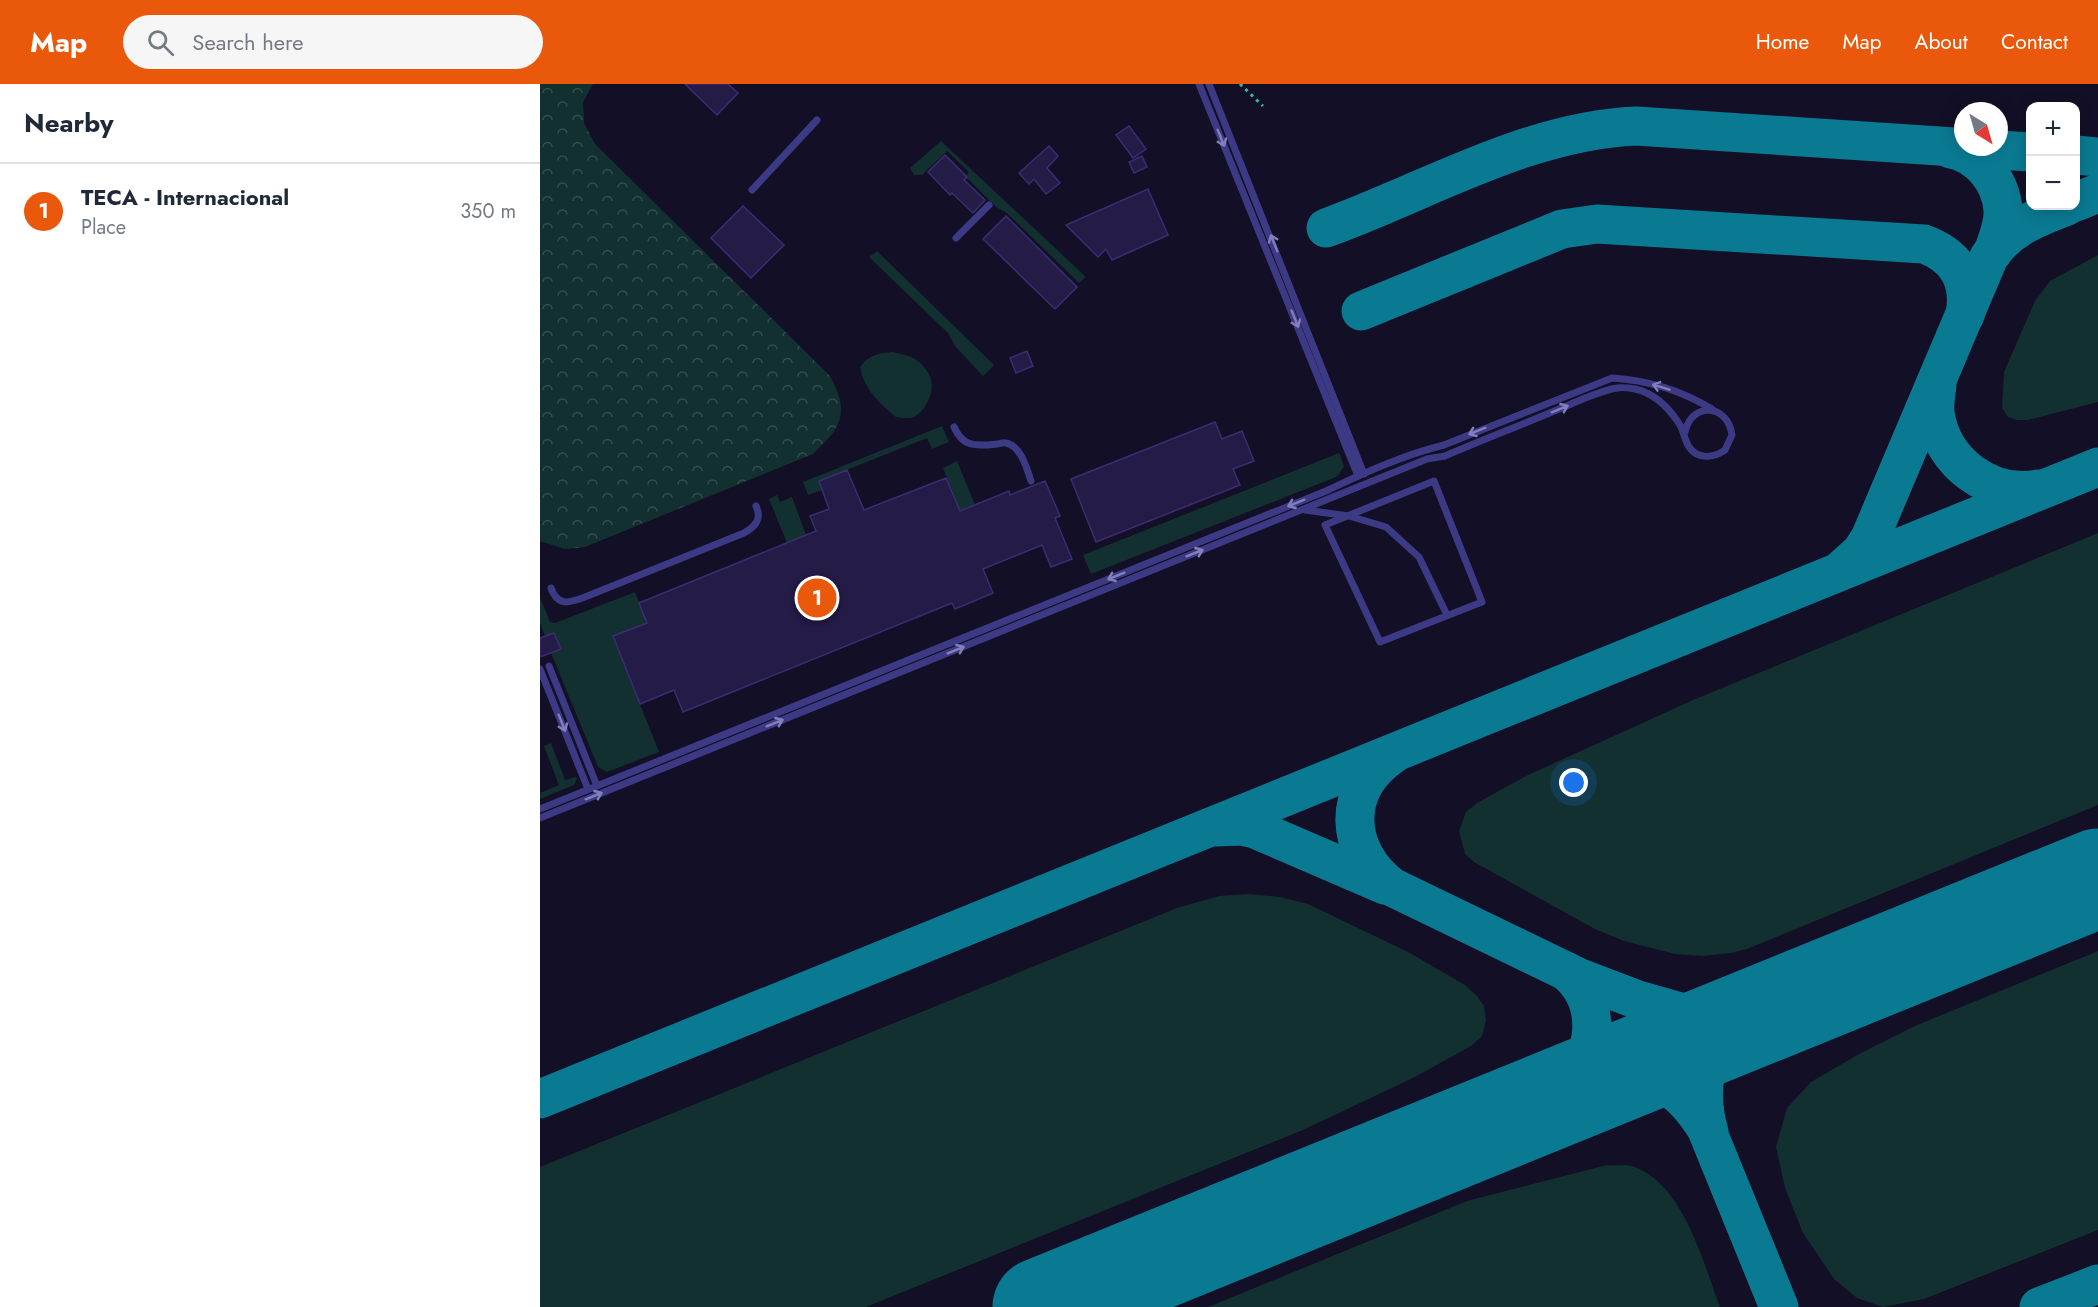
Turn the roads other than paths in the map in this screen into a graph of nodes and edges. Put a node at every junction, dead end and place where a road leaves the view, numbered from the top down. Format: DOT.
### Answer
graph roads {
  1 [pos="1199,84"];
  2 [pos="1209,84"];
  3 [pos="818,120"];
  4 [pos="752,190"];
  5 [pos="989,205"];
  6 [pos="956,238"];
  7 [pos="1714,411"];
  8 [pos="954,427"];
  9 [pos="1685,432"];
  10 [pos="1361,475"];
  11 [pos="1031,481"];
  12 [pos="756,506"];
  13 [pos="1303,509"];
  14 [pos="1349,516"];
  15 [pos="552,588"];
  16 [pos="1447,615"];
  17 [pos="549,666"];
  18 [pos="540,669"];
  19 [pos="597,786"];
  20 [pos="588,789"];
  21 [pos="540,809"];
  22 [pos="540,818"];
  1 -- 10 [label="lane, one-way"];
  10 -- 2 [label="lane, one-way"];
  3 -- 4 [label="lane"];
  5 -- 6 [label="lane"];
  7 -- 9 [label="lane"];
  7 -- 9 [label="lane"];
  7 -- 10 [label="lane, one-way"];
  8 -- 11 [label="lane"];
  13 -- 9 [label="lane, one-way"];
  10 -- 19 [label="lane, one-way"];
  12 -- 15 [label="lane"];
  13 -- 14 [label="lane"];
  22 -- 13 [label="lane, one-way"];
  14 -- 16 [label="lane"];
  14 -- 16 [label="lane"];
  14 -- 16 [label="lane"];
  17 -- 19 [label="lane"];
  18 -- 20 [label="lane, one-way"];
  19 -- 20 [label="lane"];
  20 -- 21 [label="lane"];
}
